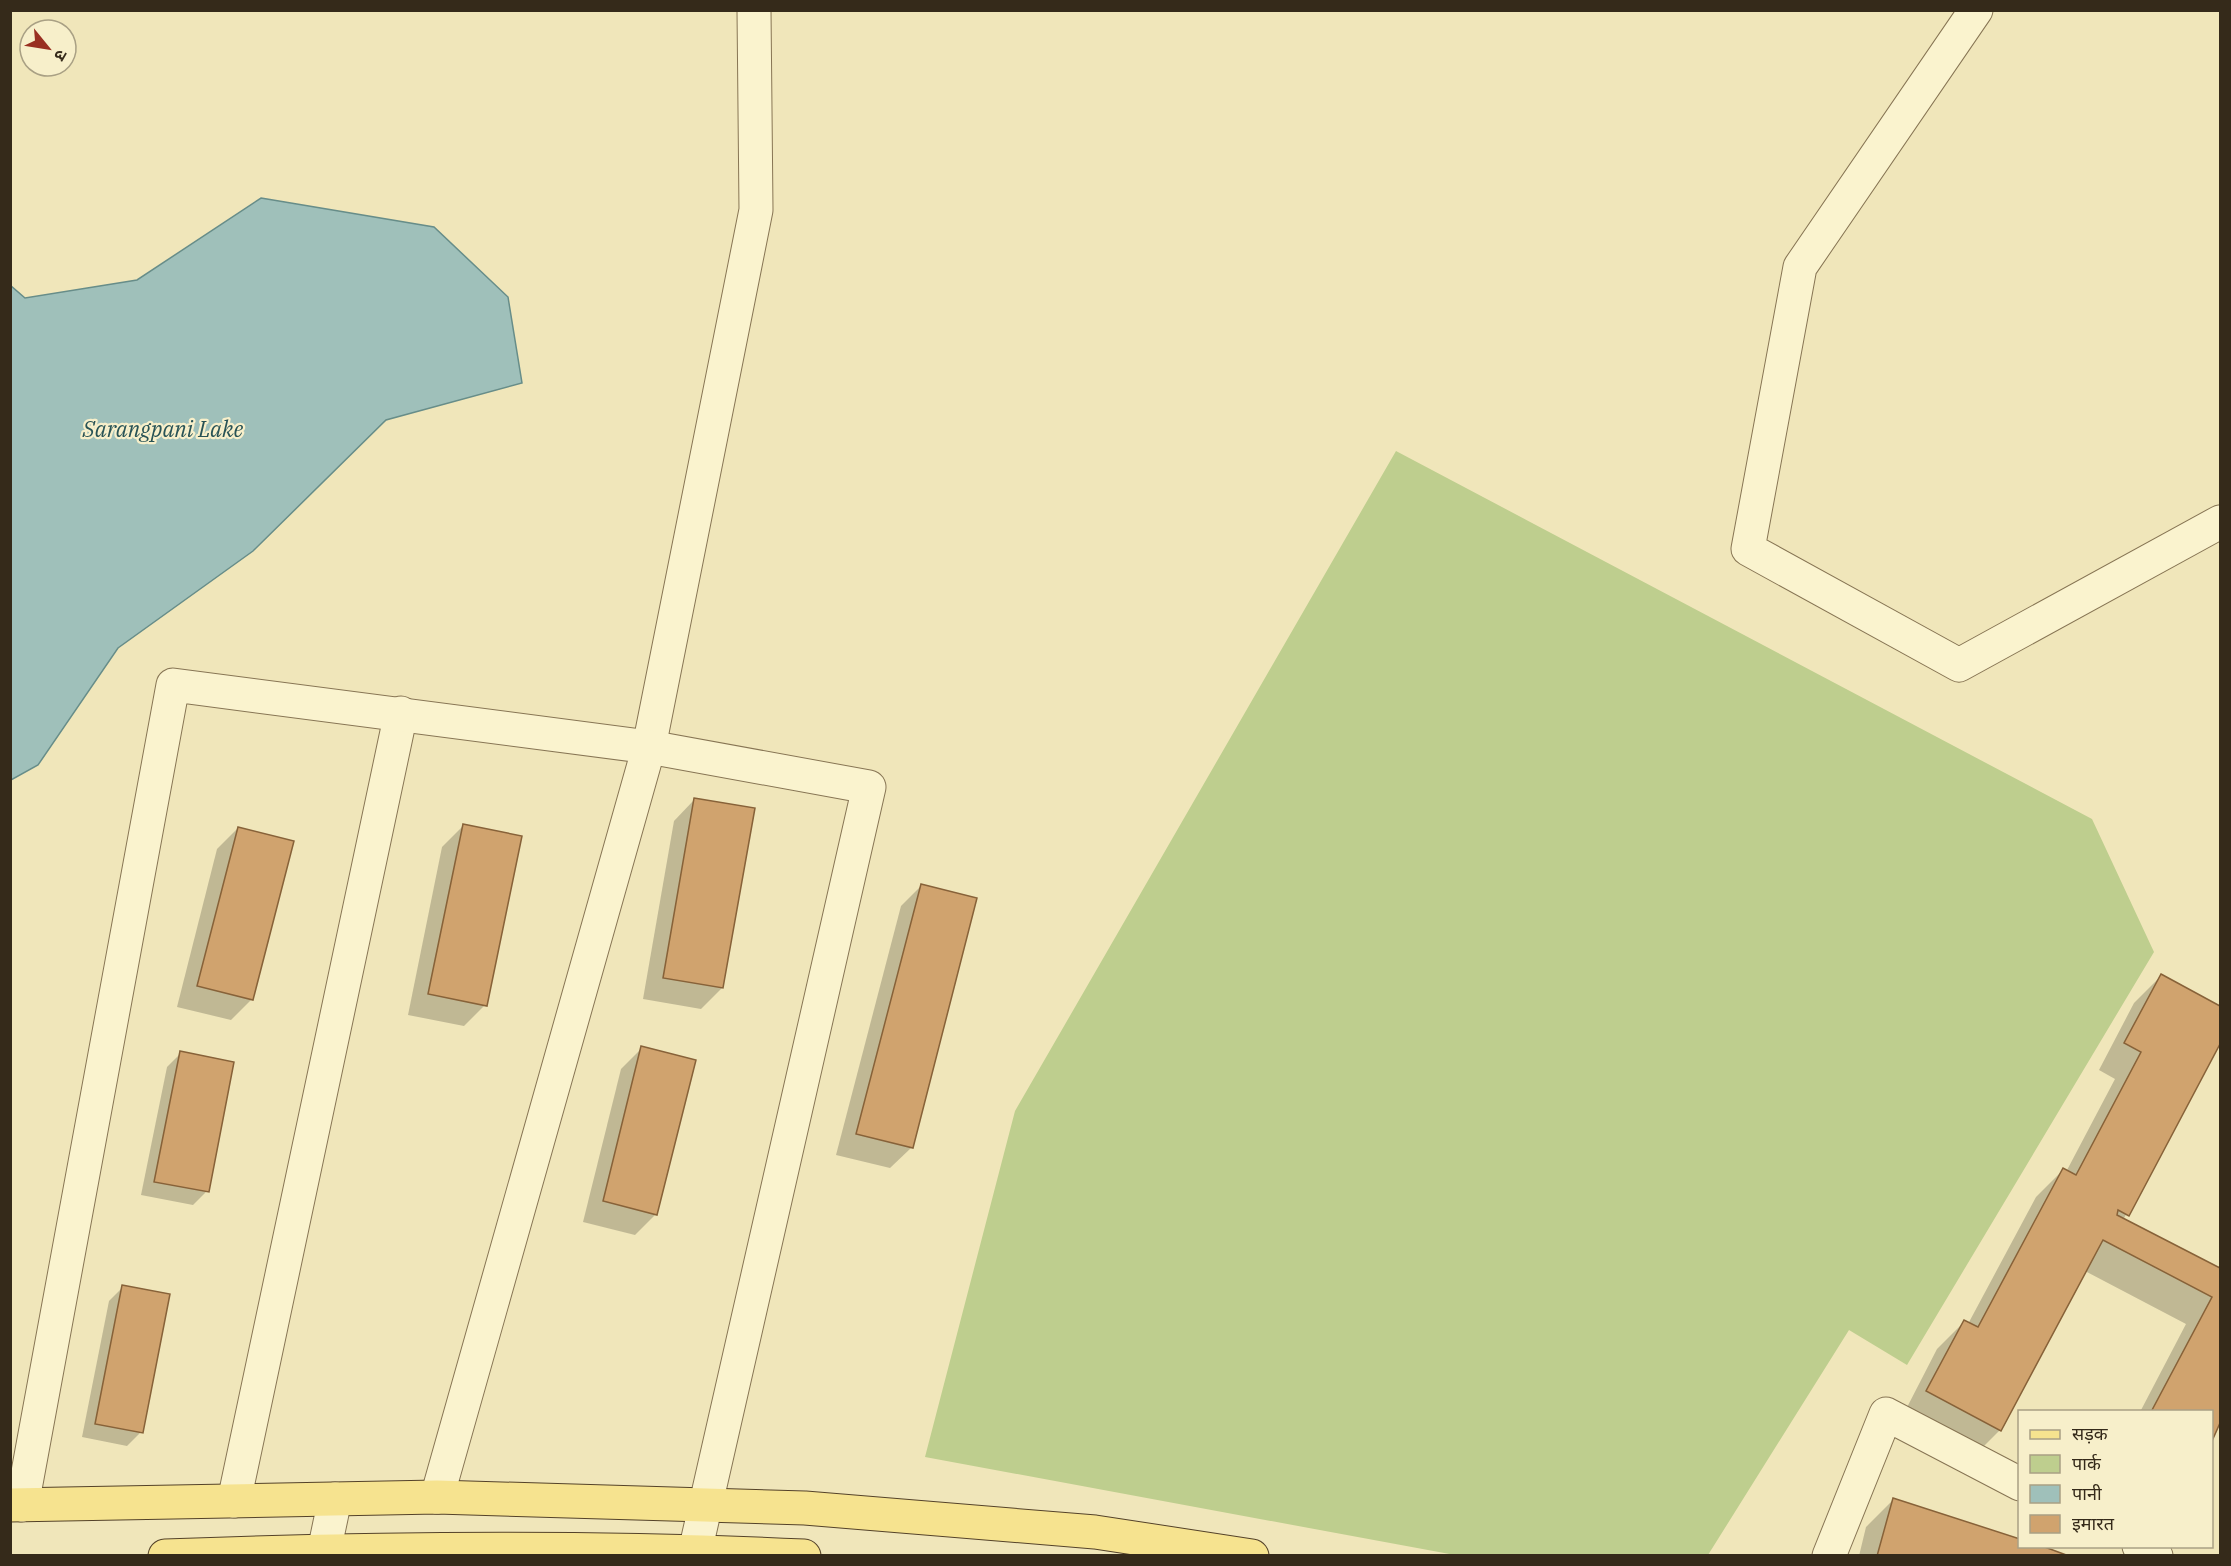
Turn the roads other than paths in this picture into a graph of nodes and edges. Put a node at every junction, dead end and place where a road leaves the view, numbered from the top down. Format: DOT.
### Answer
graph roads {
  1 [pos="754,10"];
  2 [pos="1976,10"];
  3 [pos="2220,522"];
  4 [pos="401,713"];
  5 [pos="649,747"];
  6 [pos="2018,1483"];
  7 [pos="437,1497"];
  8 [pos="335,1499"];
  9 [pos="234,1501"];
  10 [pos="16,1505"];
  11 [pos="705,1505"];
  12 [pos="2142,1548"];
  13 [pos="323,1553"];
  14 [pos="694,1553"];
  15 [pos="165,1556"];
  16 [pos="804,1556"];
  17 [pos="1252,1556"];
  18 [pos="1829,1556"];
  19 [pos="2156,1556"];
  1 -- 5 [label="street"];
  2 -- 3 [label="street"];
  4 -- 5 [label="street"];
  4 -- 9 [label="street"];
  4 -- 10 [label="street"];
  5 -- 7 [label="street"];
  5 -- 11 [label="street"];
  6 -- 18 [label="street"];
  7 -- 8 [label="main road"];
  7 -- 11 [label="main road"];
  8 -- 9 [label="main road"];
  8 -- 13 [label="street"];
  9 -- 10 [label="main road"];
  11 -- 14 [label="street"];
  11 -- 17 [label="main road"];
  12 -- 19 [label="street"];
  13 -- 14 [label="main road"];
  13 -- 15 [label="main road"];
  14 -- 16 [label="main road"];
}
